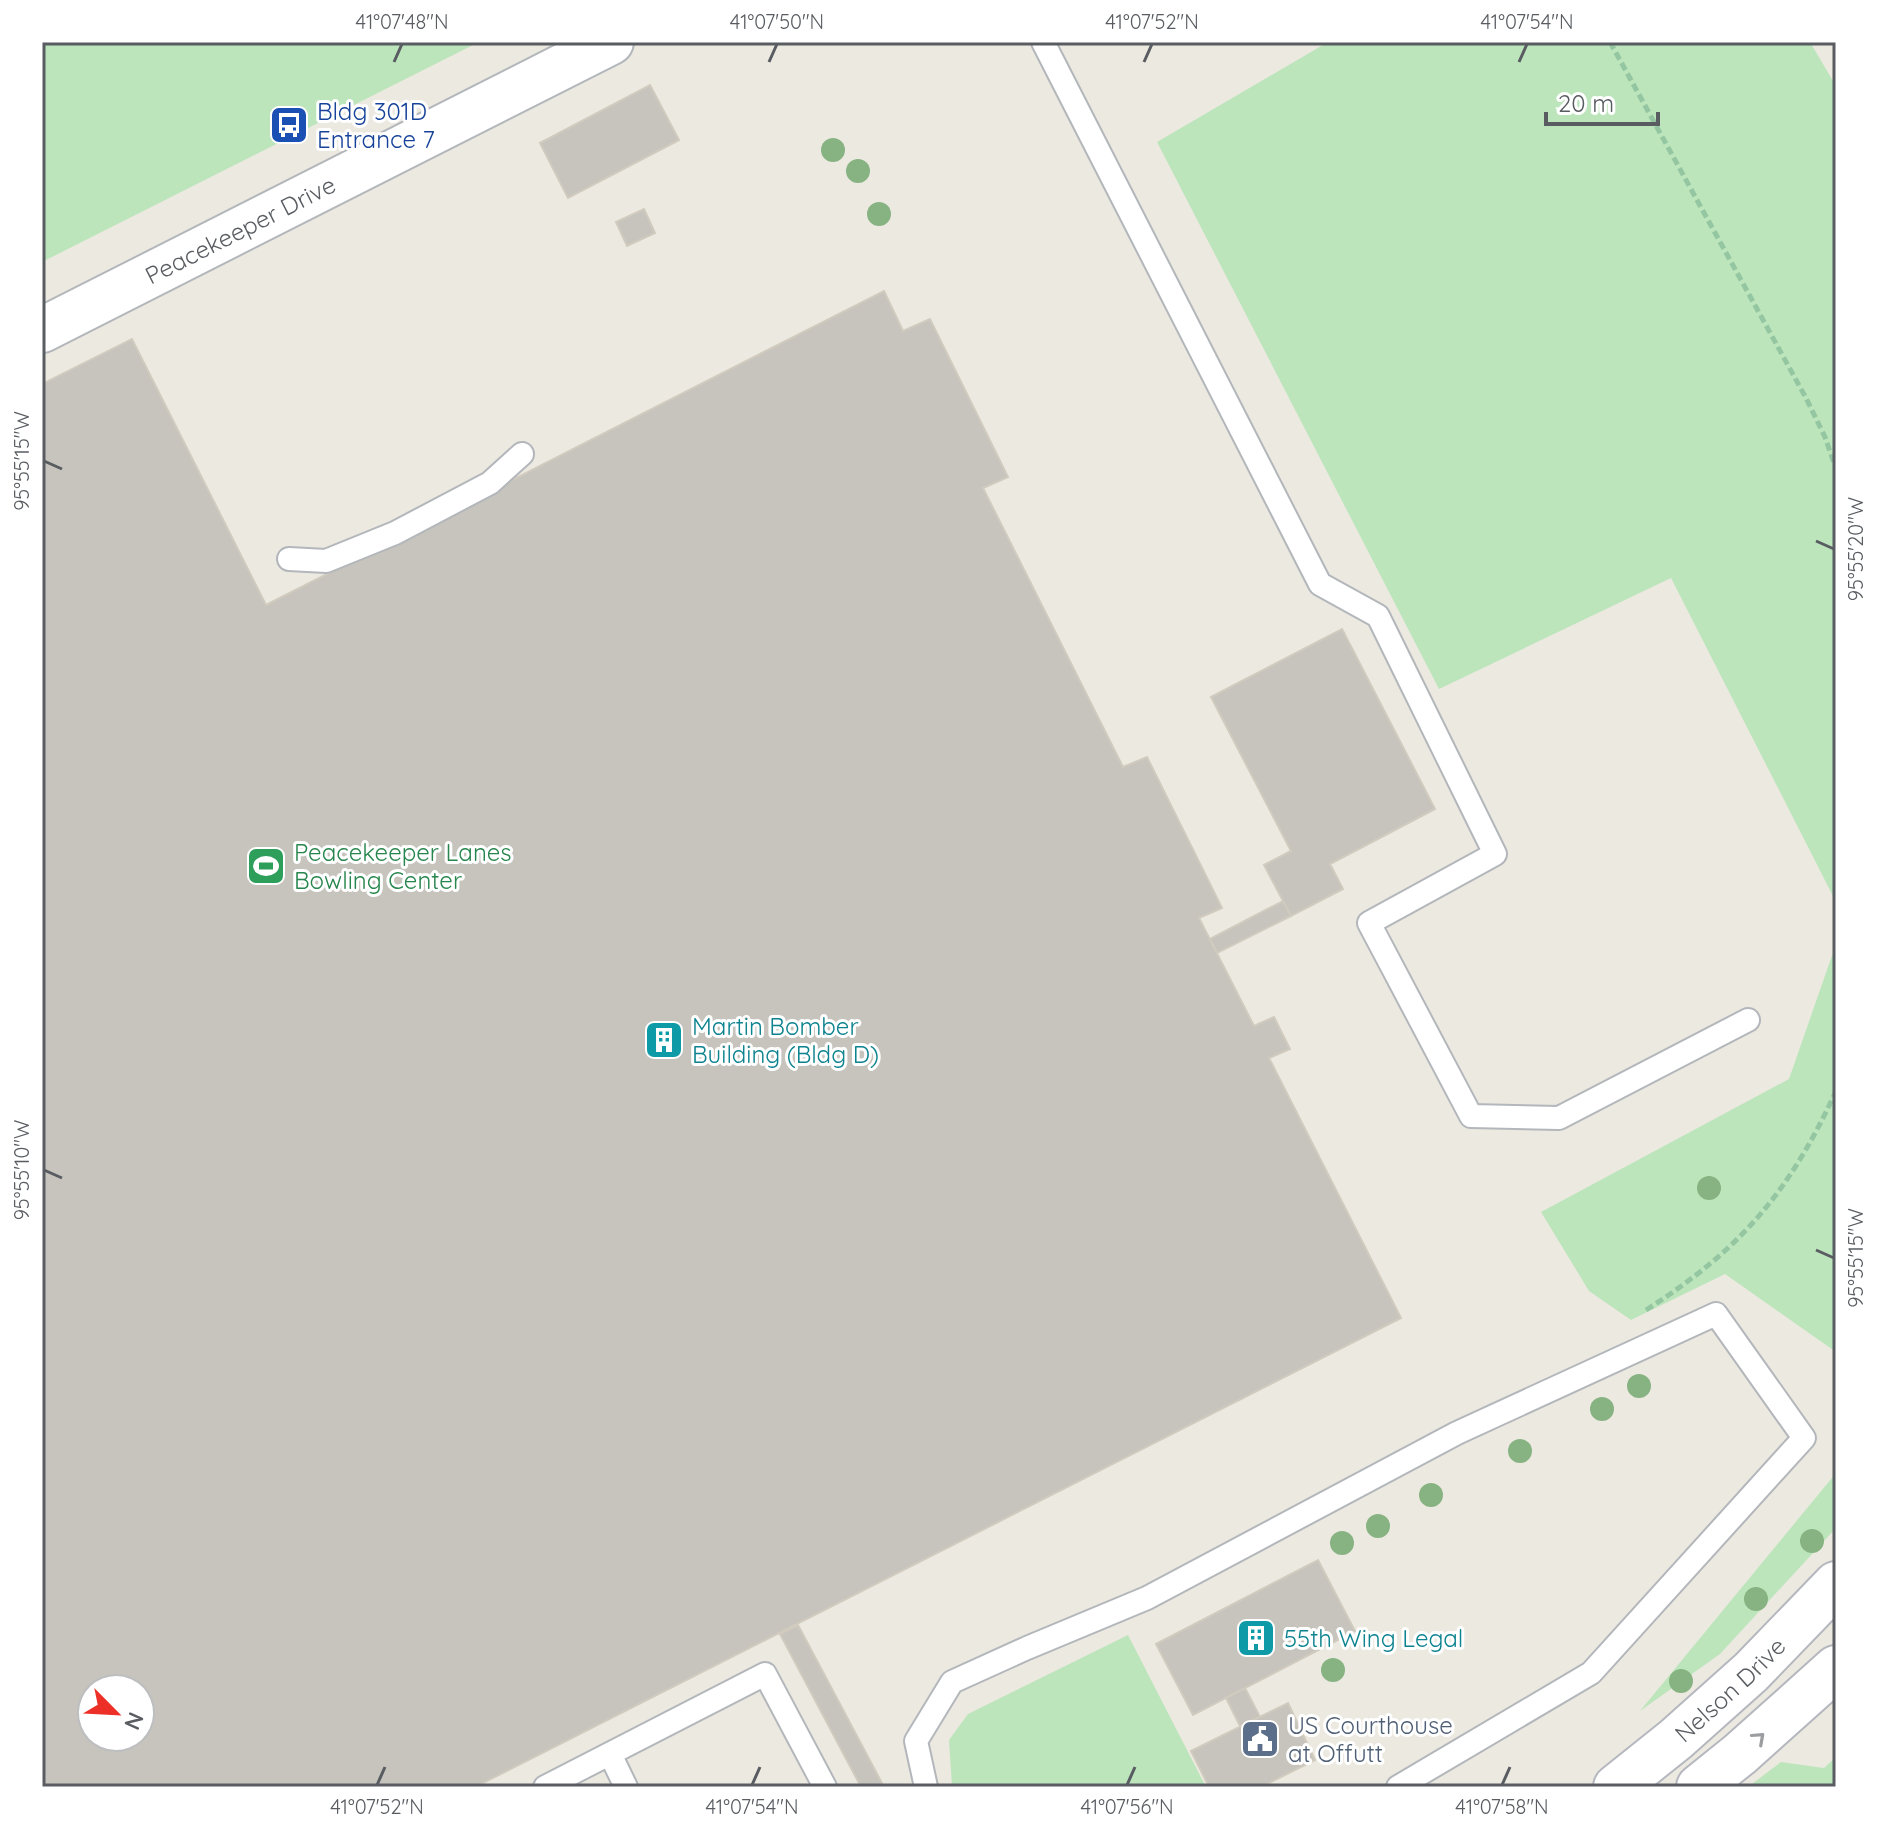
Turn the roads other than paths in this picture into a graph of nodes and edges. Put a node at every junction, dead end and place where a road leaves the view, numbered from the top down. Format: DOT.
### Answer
graph roads {
  1 [pos="611,42"];
  2 [pos="1043,42"];
  3 [pos="42,330"];
  4 [pos="522,454"];
  5 [pos="289,559"];
  6 [pos="1748,1020"];
  7 [pos="1836,1584"];
  8 [pos="1836,1668"];
  9 [pos="610,1754"];
  10 [pos="545,1787"];
  11 [pos="626,1787"];
  12 [pos="825,1787"];
  13 [pos="926,1787"];
  14 [pos="1398,1787"];
  15 [pos="1616,1787"];
  16 [pos="1699,1787"];
  1 -- 3 [label="street, Peacekeeper Drive"];
  2 -- 6 [label="lane"];
  4 -- 5 [label="lane"];
  7 -- 15 [label="street, Nelson Drive"];
  16 -- 8 [label="street, one-way"];
  9 -- 10 [label="lane"];
  9 -- 11 [label="lane"];
  9 -- 12 [label="lane"];
  13 -- 14 [label="lane"];
}
